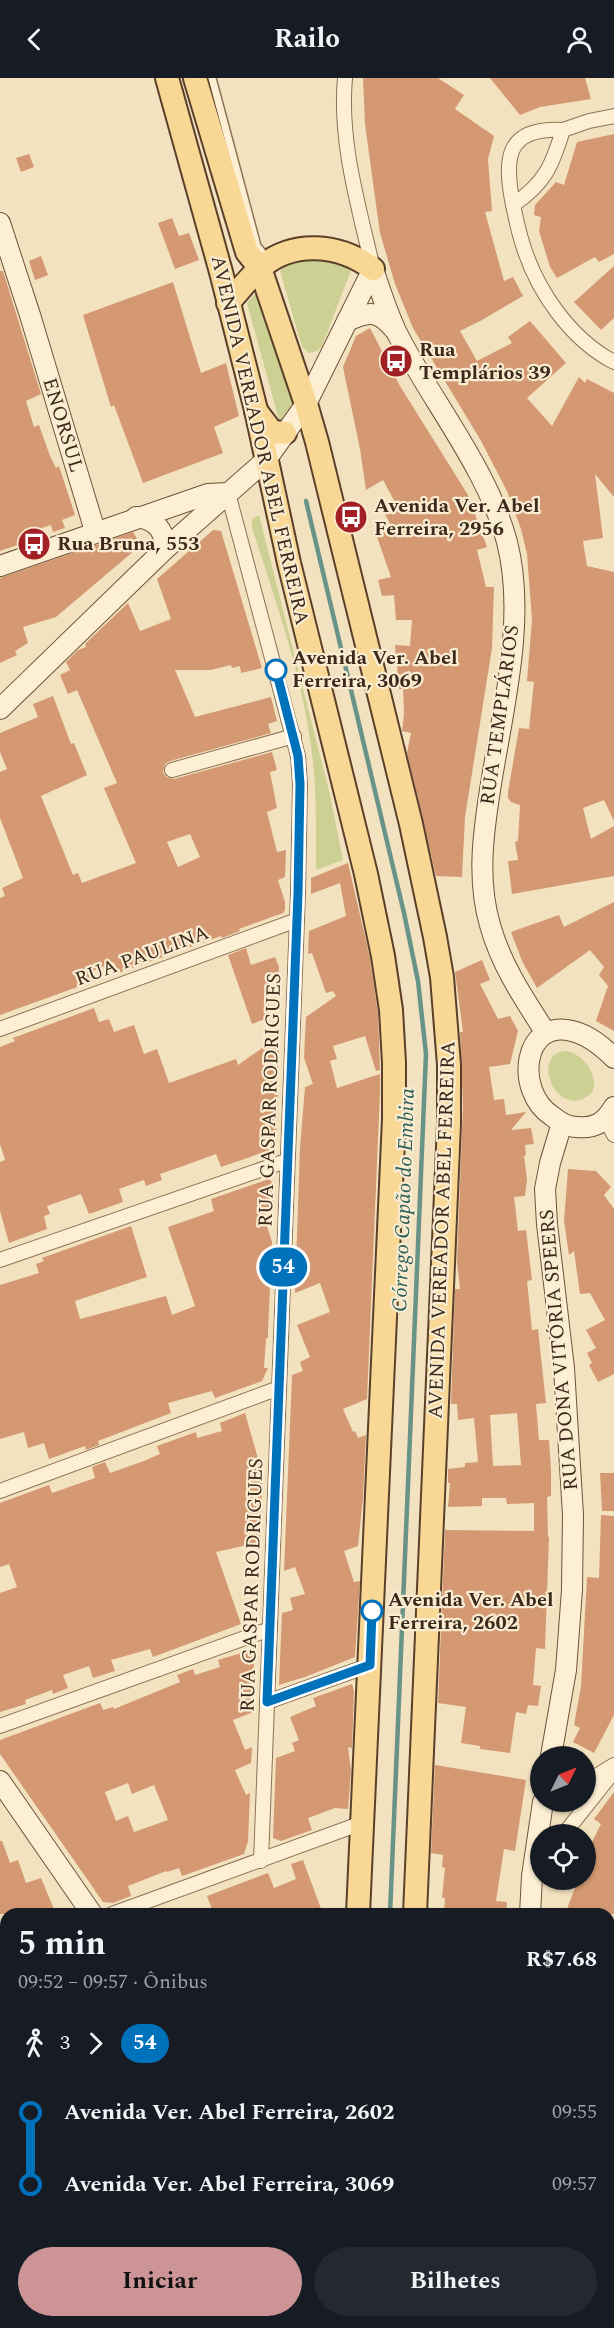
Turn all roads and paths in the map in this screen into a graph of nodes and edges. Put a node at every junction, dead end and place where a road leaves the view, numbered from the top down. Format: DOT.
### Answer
graph roads {
  1 [pos="167,78"];
  2 [pos="195,78"];
  3 [pos="212,78"];
  4 [pos="345,78"];
  5 [pos="614,116"];
  6 [pos="562,130"];
  7 [pos="513,205"];
  8 [pos="0,223"];
  9 [pos="265,264"];
  10 [pos="7,265"];
  11 [pos="373,269"];
  12 [pos="228,303"];
  13 [pos="347,321"];
  14 [pos="399,336"];
  15 [pos="614,362"];
  16 [pos="306,404"];
  17 [pos="256,410"];
  18 [pos="285,434"];
  19 [pos="267,460"];
  20 [pos="228,493"];
  21 [pos="181,502"];
  22 [pos="136,517"];
  23 [pos="194,524"];
  24 [pos="95,531"];
  25 [pos="164,550"];
  26 [pos="0,566"];
  27 [pos="0,709"];
  28 [pos="294,736"];
  29 [pos="172,770"];
  30 [pos="297,920"];
  31 [pos="0,1029"];
  32 [pos="546,1034"];
  33 [pos="614,1058"];
  34 [pos="611,1121"];
  35 [pos="562,1124"];
  36 [pos="286,1161"];
  37 [pos="0,1260"];
  38 [pos="279,1388"];
  39 [pos="0,1491"];
  40 [pos="270,1629"];
  41 [pos="370,1665"];
  42 [pos="267,1702"];
  43 [pos="0,1726"];
  44 [pos="553,1746"];
  45 [pos="614,1765"];
  46 [pos="614,1770"];
  47 [pos="596,1776"];
  48 [pos="0,1781"];
  49 [pos="362,1823"];
  50 [pos="572,1824"];
  51 [pos="261,1861"];
  52 [pos="533,1890"];
  53 [pos="88,1908"];
  54 [pos="129,1908"];
  55 [pos="358,1908"];
  56 [pos="416,1908"];
  57 [pos="531,1908"];
  1 -- 12 [label="main road, AVENIDA VEREADOR ABEL FERREIRA"];
  2 -- 9 [label="main road, AVENIDA VEREADOR ABEL FERREIRA"];
  3 -- 9 [label="lane"];
  4 -- 11 [label="street"];
  5 -- 6 [label="street"];
  6 -- 7 [label="street"];
  6 -- 7 [label="street"];
  7 -- 15 [label="street"];
  8 -- 10 [label="street, ENORSUL"];
  9 -- 11 [label="main road"];
  9 -- 12 [label="main road"];
  9 -- 16 [label="main road, AVENIDA VEREADOR ABEL FERREIRA"];
  10 -- 24 [label="street, ENORSUL"];
  11 -- 13 [label="street"];
  11 -- 14 [label="street, RUA TEMPLÁRIOS"];
  12 -- 17 [label="main road, AVENIDA VEREADOR ABEL FERREIRA"];
  13 -- 14 [label="street, RUA TEMPLÁRIOS"];
  13 -- 16 [label="street"];
  14 -- 32 [label="street, RUA TEMPLÁRIOS"];
  16 -- 18 [label="street"];
  16 -- 56 [label="main road, AVENIDA VEREADOR ABEL FERREIRA"];
  17 -- 18 [label="main road"];
  17 -- 19 [label="main road, AVENIDA VEREADOR ABEL FERREIRA"];
  18 -- 19 [label="street"];
  19 -- 20 [label="street"];
  19 -- 41 [label="main road, AVENIDA VEREADOR ABEL FERREIRA"];
  20 -- 21 [label="street"];
  20 -- 23 [label="street"];
  20 -- 28 [label="street, RUA GASPAR RODRIGUES"];
  21 -- 22 [label="street"];
  21 -- 23 [label="street"];
  22 -- 24 [label="street"];
  22 -- 25 [label="street"];
  23 -- 25 [label="street"];
  24 -- 26 [label="street"];
  25 -- 27 [label="street"];
  28 -- 29 [label="street"];
  28 -- 30 [label="street, RUA GASPAR RODRIGUES"];
  30 -- 31 [label="street, RUA PAULINA"];
  30 -- 36 [label="street, RUA GASPAR RODRIGUES"];
  32 -- 33 [label="street"];
  32 -- 35 [label="street"];
  34 -- 35 [label="street"];
  35 -- 44 [label="street, RUA DONA VITÓRIA SPEERS"];
  36 -- 37 [label="street"];
  36 -- 38 [label="street, RUA GASPAR RODRIGUES"];
  38 -- 39 [label="street"];
  38 -- 40 [label="street, RUA GASPAR RODRIGUES"];
  40 -- 42 [label="street, RUA GASPAR RODRIGUES"];
  40 -- 43 [label="street"];
  41 -- 42 [label="street"];
  41 -- 49 [label="main road, AVENIDA VEREADOR ABEL FERREIRA"];
  42 -- 51 [label="street, RUA GASPAR RODRIGUES"];
  45 -- 47 [label="street"];
  46 -- 50 [label="street"];
  48 -- 53 [label="street"];
  49 -- 51 [label="street"];
  49 -- 55 [label="main road, AVENIDA VEREADOR ABEL FERREIRA"];
  51 -- 54 [label="street"];
  52 -- 57 [label="street"];
}
